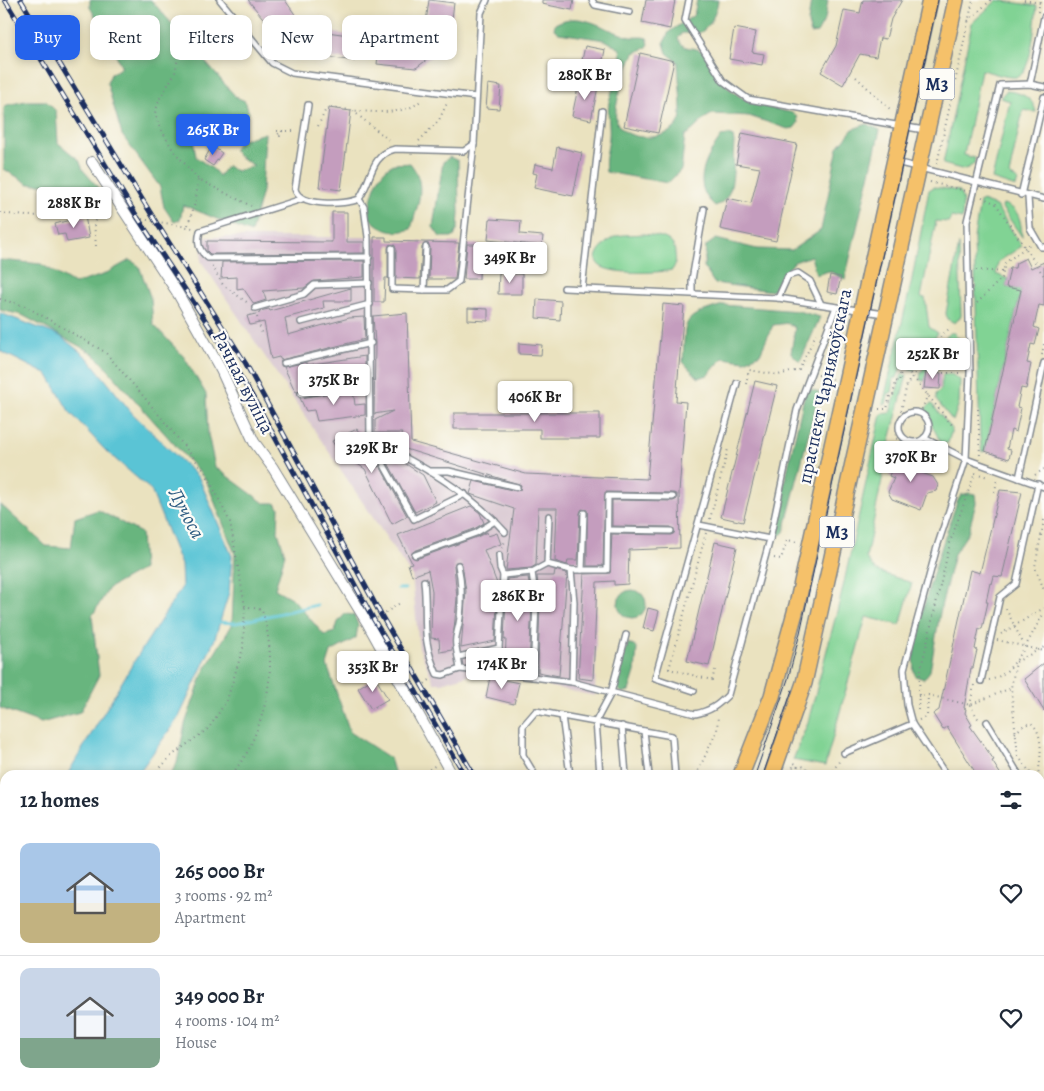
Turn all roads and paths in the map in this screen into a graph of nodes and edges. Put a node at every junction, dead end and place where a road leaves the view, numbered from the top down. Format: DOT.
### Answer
graph roads {
  1 [pos="220,0"];
  2 [pos="487,0"];
  3 [pos="592,0"];
  4 [pos="689,0"];
  5 [pos="930,0"];
  6 [pos="956,0"];
  7 [pos="991,0"];
  8 [pos="1024,0"];
  9 [pos="1040,3"];
  10 [pos="630,12"];
  11 [pos="1044,17"];
  12 [pos="968,21"];
  13 [pos="178,60"];
  14 [pos="856,77"];
  15 [pos="1030,84"];
  16 [pos="1044,87"];
  17 [pos="429,89"];
  18 [pos="452,92"];
  19 [pos="476,97"];
  20 [pos="1044,97"];
  21 [pos="308,105"];
  22 [pos="896,105"];
  23 [pos="352,110"];
  24 [pos="602,112"];
  25 [pos="900,125"];
  26 [pos="318,126"];
  27 [pos="926,130"];
  28 [pos="282,131"];
  29 [pos="295,131"];
  30 [pos="392,142"];
  31 [pos="474,144"];
  32 [pos="414,147"];
  33 [pos="92,162"];
  34 [pos="893,162"];
  35 [pos="918,167"];
  36 [pos="198,179"];
  37 [pos="927,181"];
  38 [pos="976,183"];
  39 [pos="973,192"];
  40 [pos="1021,195"];
  41 [pos="1028,197"];
  42 [pos="359,198"];
  43 [pos="302,199"];
  44 [pos="1044,199"];
  45 [pos="704,209"];
  46 [pos="261,212"];
  47 [pos="0,213"];
  48 [pos="98,214"];
  49 [pos="128,217"];
  50 [pos="188,225"];
  51 [pos="200,231"];
  52 [pos="1036,239"];
  53 [pos="96,246"];
  54 [pos="426,247"];
  55 [pos="1026,247"];
  56 [pos="1044,247"];
  57 [pos="392,248"];
  58 [pos="369,257"];
  59 [pos="208,258"];
  60 [pos="974,270"];
  61 [pos="1003,272"];
  62 [pos="1044,276"];
  63 [pos="369,283"];
  64 [pos="564,288"];
  65 [pos="582,289"];
  66 [pos="424,290"];
  67 [pos="855,292"];
  68 [pos="692,293"];
  69 [pos="778,298"];
  70 [pos="0,299"];
  71 [pos="370,304"];
  72 [pos="821,304"];
  73 [pos="975,305"];
  74 [pos="829,306"];
  75 [pos="836,307"];
  76 [pos="255,308"];
  77 [pos="862,311"];
  78 [pos="887,315"];
  79 [pos="301,322"];
  80 [pos="950,328"];
  81 [pos="818,330"];
  82 [pos="262,334"];
  83 [pos="371,343"];
  84 [pos="284,362"];
  85 [pos="1044,363"];
  86 [pos="938,373"];
  87 [pos="970,373"];
  88 [pos="820,375"];
  89 [pos="913,377"];
  90 [pos="830,378"];
  91 [pos="737,383"];
  92 [pos="369,385"];
  93 [pos="744,388"];
  94 [pos="301,394"];
  95 [pos="928,394"];
  96 [pos="977,401"];
  97 [pos="879,409"];
  98 [pos="920,414"];
  99 [pos="968,428"];
  100 [pos="924,438"];
  101 [pos="370,439"];
  102 [pos="730,444"];
  103 [pos="966,459"];
  104 [pos="980,459"];
  105 [pos="1044,469"];
  106 [pos="428,471"];
  107 [pos="1034,476"];
  108 [pos="1020,478"];
  109 [pos="997,479"];
  110 [pos="1005,482"];
  111 [pos="1038,484"];
  112 [pos="517,487"];
  113 [pos="1044,487"];
  114 [pos="995,492"];
  115 [pos="464,494"];
  116 [pos="673,498"];
  117 [pos="584,512"];
  118 [pos="549,516"];
  119 [pos="495,520"];
  120 [pos="1044,520"];
  121 [pos="699,525"];
  122 [pos="708,528"];
  123 [pos="608,530"];
  124 [pos="671,531"];
  125 [pos="504,532"];
  126 [pos="770,539"];
  127 [pos="796,541"];
  128 [pos="416,555"];
  129 [pos="499,555"];
  130 [pos="770,557"];
  131 [pos="547,564"];
  132 [pos="458,565"];
  133 [pos="571,570"];
  134 [pos="582,570"];
  135 [pos="532,572"];
  136 [pos="503,575"];
  137 [pos="424,581"];
  138 [pos="1044,590"];
  139 [pos="1000,596"];
  140 [pos="400,603"];
  141 [pos="245,606"];
  142 [pos="1044,608"];
  143 [pos="387,612"];
  144 [pos="1044,613"];
  145 [pos="1016,627"];
  146 [pos="626,636"];
  147 [pos="990,639"];
  148 [pos="1024,646"];
  149 [pos="1044,647"];
  150 [pos="499,648"];
  151 [pos="1041,649"];
  152 [pos="1044,651"];
  153 [pos="458,657"];
  154 [pos="1016,662"];
  155 [pos="460,669"];
  156 [pos="715,670"];
  157 [pos="500,672"];
  158 [pos="437,674"];
  159 [pos="533,677"];
  160 [pos="572,682"];
  161 [pos="981,682"];
  162 [pos="1011,688"];
  163 [pos="694,691"];
  164 [pos="611,693"];
  165 [pos="928,695"];
  166 [pos="409,696"];
  167 [pos="917,696"];
  168 [pos="717,706"];
  169 [pos="562,716"];
  170 [pos="918,720"];
  171 [pos="596,721"];
  172 [pos="987,722"];
  173 [pos="912,724"];
  174 [pos="622,726"];
  175 [pos="922,728"];
  176 [pos="644,730"];
  177 [pos="1015,733"];
  178 [pos="844,753"];
  179 [pos="444,760"];
  180 [pos="158,770"];
  181 [pos="235,770"];
  182 [pos="429,770"];
  183 [pos="449,770"];
  184 [pos="532,770"];
  185 [pos="569,770"];
  186 [pos="600,770"];
  187 [pos="626,770"];
  188 [pos="649,770"];
  189 [pos="675,770"];
  190 [pos="698,770"];
  191 [pos="743,770"];
  192 [pos="779,770"];
  193 [pos="792,770"];
  194 [pos="796,770"];
  195 [pos="833,770"];
  196 [pos="943,770"];
  197 [pos="1016,770"];
  198 [pos="1028,770"];
  199 [pos="1039,770"];
  1 -- 17 [label="lane"];
  2 -- 19 [label="lane"];
  3 -- 10 [label="lane"];
  4 -- 25 [label="lane"];
  5 -- 25 [label="main road, праспект Чарняхоўскага / М3"];
  6 -- 27 [label="main road, М3"];
  7 -- 12 [label="path"];
  8 -- 9 [label="path"];
  11 -- 15 [label="lane"];
  13 -- 36 [label="path"];
  14 -- 22 [label="path"];
  15 -- 16 [label="lane"];
  15 -- 38 [label="lane"];
  17 -- 18 [label="lane"];
  17 -- 23 [label="path"];
  18 -- 19 [label="lane"];
  18 -- 32 [label="path"];
  19 -- 31 [label="lane"];
  20 -- 40 [label="lane"];
  21 -- 43 [label="lane"];
  23 -- 26 [label="path"];
  23 -- 30 [label="path"];
  24 -- 65 [label="lane"];
  25 -- 27 [label="lane"];
  25 -- 34 [label="main road, праспект Чарняхоўскага / М3"];
  27 -- 35 [label="main road, М3"];
  28 -- 28 [label="path"];
  28 -- 29 [label="path"];
  31 -- 42 [label="lane"];
  31 -- 66 [label="lane"];
  33 -- 49 [label="street, Рачная вуліца"];
  34 -- 35 [label="lane"];
  34 -- 77 [label="main road, праспект Чарняхоўскага / М3"];
  35 -- 38 [label="lane"];
  35 -- 78 [label="main road, М3"];
  36 -- 46 [label="path"];
  36 -- 50 [label="path"];
  37 -- 39 [label="path"];
  38 -- 39 [label="lane"];
  38 -- 40 [label="lane"];
  39 -- 55 [label="path"];
  39 -- 87 [label="lane"];
  40 -- 41 [label="lane"];
  41 -- 44 [label="lane"];
  41 -- 52 [label="lane"];
  42 -- 43 [label="lane"];
  42 -- 58 [label="lane"];
  43 -- 46 [label="lane"];
  45 -- 68 [label="lane"];
  46 -- 51 [label="lane"];
  47 -- 48 [label="path"];
  48 -- 49 [label="path"];
  48 -- 53 [label="path"];
  49 -- 50 [label="path"];
  49 -- 166 [label="street, Рачная вуліца"];
  50 -- 51 [label="path"];
  51 -- 59 [label="lane"];
  52 -- 55 [label="path"];
  52 -- 56 [label="lane"];
  54 -- 66 [label="lane"];
  55 -- 61 [label="path"];
  55 -- 62 [label="path"];
  57 -- 66 [label="lane"];
  58 -- 59 [label="lane"];
  58 -- 63 [label="lane"];
  59 -- 76 [label="path"];
  60 -- 61 [label="path"];
  61 -- 73 [label="path"];
  63 -- 71 [label="lane"];
  63 -- 76 [label="lane"];
  64 -- 65 [label="lane"];
  65 -- 68 [label="lane"];
  67 -- 74 [label="path"];
  68 -- 69 [label="lane"];
  69 -- 72 [label="lane"];
  69 -- 72 [label="lane"];
  70 -- 141 [label="path"];
  71 -- 79 [label="lane"];
  71 -- 83 [label="lane"];
  72 -- 74 [label="lane"];
  74 -- 75 [label="lane"];
  75 -- 77 [label="lane"];
  75 -- 126 [label="lane"];
  76 -- 82 [label="path"];
  77 -- 78 [label="lane"];
  77 -- 191 [label="main road, праспект Чарняхоўскага / М3"];
  78 -- 192 [label="main road, М3"];
  80 -- 89 [label="path"];
  81 -- 93 [label="path"];
  83 -- 84 [label="lane"];
  83 -- 92 [label="lane"];
  85 -- 108 [label="lane"];
  86 -- 87 [label="path"];
  87 -- 99 [label="lane"];
  88 -- 90 [label="path"];
  89 -- 95 [label="path"];
  89 -- 97 [label="path"];
  91 -- 121 [label="lane"];
  92 -- 94 [label="lane"];
  92 -- 101 [label="lane"];
  95 -- 98 [label="path"];
  95 -- 99 [label="path"];
  96 -- 104 [label="path"];
  98 -- 100 [label="lane"];
  98 -- 100 [label="lane"];
  99 -- 103 [label="lane"];
  100 -- 103 [label="lane"];
  101 -- 106 [label="lane"];
  101 -- 115 [label="lane"];
  102 -- 122 [label="path"];
  103 -- 108 [label="lane"];
  103 -- 173 [label="lane"];
  105 -- 107 [label="path"];
  106 -- 112 [label="lane"];
  106 -- 115 [label="lane"];
  108 -- 111 [label="lane"];
  109 -- 110 [label="path"];
  109 -- 114 [label="path"];
  109 -- 167 [label="path"];
  111 -- 113 [label="lane"];
  111 -- 139 [label="lane"];
  115 -- 119 [label="lane"];
  116 -- 123 [label="lane"];
  117 -- 134 [label="lane"];
  118 -- 131 [label="lane"];
  119 -- 125 [label="lane"];
  119 -- 128 [label="lane"];
  120 -- 138 [label="path"];
  121 -- 122 [label="lane"];
  121 -- 163 [label="lane"];
  122 -- 126 [label="lane"];
  122 -- 156 [label="path"];
  123 -- 124 [label="lane"];
  123 -- 134 [label="lane"];
  125 -- 129 [label="path"];
  126 -- 168 [label="lane"];
  127 -- 130 [label="path"];
  129 -- 136 [label="lane"];
  131 -- 133 [label="lane"];
  131 -- 135 [label="lane"];
  132 -- 153 [label="lane"];
  133 -- 134 [label="lane"];
  133 -- 160 [label="lane"];
  135 -- 136 [label="lane"];
  135 -- 159 [label="lane"];
  136 -- 150 [label="lane"];
  137 -- 158 [label="lane"];
  139 -- 145 [label="path"];
  139 -- 147 [label="lane"];
  140 -- 143 [label="path"];
  141 -- 180 [label="path"];
  141 -- 181 [label="path"];
  142 -- 145 [label="path"];
  144 -- 148 [label="path"];
  145 -- 147 [label="path"];
  145 -- 148 [label="path"];
  146 -- 164 [label="lane"];
  147 -- 148 [label="path"];
  147 -- 161 [label="lane"];
  148 -- 151 [label="path"];
  148 -- 154 [label="path"];
  149 -- 151 [label="path"];
  150 -- 153 [label="lane"];
  150 -- 157 [label="lane"];
  151 -- 152 [label="path"];
  151 -- 154 [label="path"];
  153 -- 155 [label="lane"];
  154 -- 161 [label="path"];
  154 -- 162 [label="path"];
  155 -- 157 [label="lane"];
  155 -- 158 [label="lane"];
  157 -- 159 [label="lane"];
  158 -- 166 [label="path"];
  159 -- 160 [label="lane"];
  160 -- 164 [label="lane"];
  162 -- 165 [label="path"];
  162 -- 177 [label="path"];
  164 -- 168 [label="lane"];
  164 -- 171 [label="lane"];
  165 -- 167 [label="path"];
  165 -- 170 [label="path"];
  166 -- 179 [label="street, Рачная вуліца"];
  167 -- 170 [label="path"];
  168 -- 190 [label="path"];
  169 -- 171 [label="lane"];
  169 -- 184 [label="lane"];
  169 -- 185 [label="lane"];
  170 -- 175 [label="path"];
  171 -- 174 [label="lane"];
  171 -- 186 [label="lane"];
  172 -- 197 [label="lane"];
  173 -- 178 [label="lane"];
  173 -- 196 [label="lane"];
  174 -- 176 [label="lane"];
  174 -- 187 [label="lane"];
  176 -- 188 [label="lane"];
  176 -- 189 [label="lane"];
  177 -- 198 [label="path"];
  177 -- 199 [label="path"];
  178 -- 195 [label="path"];
  179 -- 182 [label="path"];
  179 -- 183 [label="street, Рачная вуліца"];
  193 -- 194 [label="path"];
}
